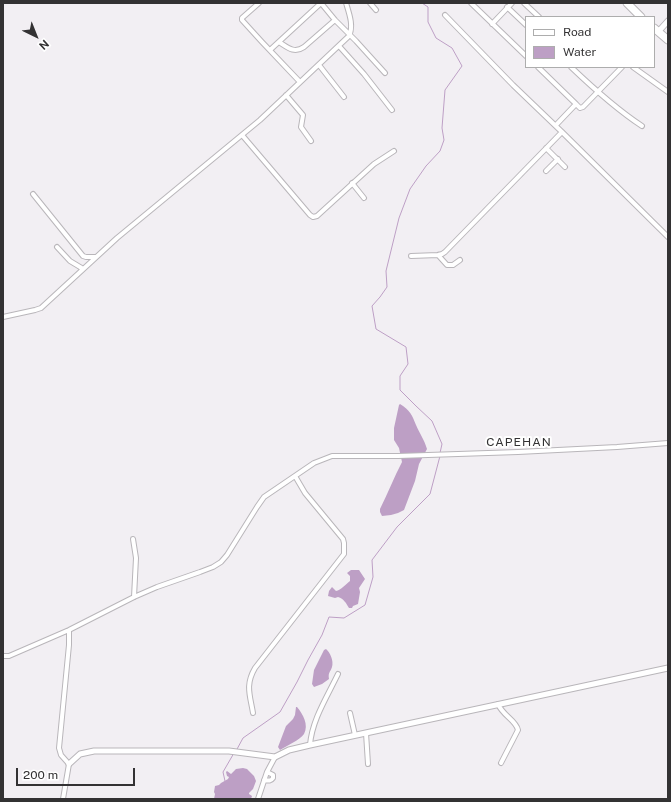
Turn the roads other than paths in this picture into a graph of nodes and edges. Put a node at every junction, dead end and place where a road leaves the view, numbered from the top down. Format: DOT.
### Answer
graph roads {
  1 [pos="259,3"];
  2 [pos="321,3"];
  3 [pos="346,3"];
  4 [pos="370,3"];
  5 [pos="471,3"];
  6 [pos="512,3"];
  7 [pos="524,3"];
  8 [pos="627,3"];
  9 [pos="507,7"];
  10 [pos="376,10"];
  11 [pos="445,15"];
  12 [pos="538,16"];
  13 [pos="641,16"];
  14 [pos="335,20"];
  15 [pos="668,21"];
  16 [pos="492,24"];
  17 [pos="525,24"];
  18 [pos="655,30"];
  19 [pos="350,35"];
  20 [pos="668,40"];
  21 [pos="279,42"];
  22 [pos="339,46"];
  23 [pos="270,50"];
  24 [pos="525,55"];
  25 [pos="319,65"];
  26 [pos="539,68"];
  27 [pos="572,68"];
  28 [pos="621,68"];
  29 [pos="634,68"];
  30 [pos="385,73"];
  31 [pos="300,82"];
  32 [pos="598,92"];
  33 [pos="668,92"];
  34 [pos="286,95"];
  35 [pos="344,97"];
  36 [pos="576,104"];
  37 [pos="392,110"];
  38 [pos="556,125"];
  39 [pos="642,126"];
  40 [pos="562,132"];
  41 [pos="242,135"];
  42 [pos="311,141"];
  43 [pos="546,148"];
  44 [pos="394,151"];
  45 [pos="558,159"];
  46 [pos="566,166"];
  47 [pos="546,170"];
  48 [pos="352,184"];
  49 [pos="33,194"];
  50 [pos="364,198"];
  51 [pos="668,237"];
  52 [pos="57,247"];
  53 [pos="438,255"];
  54 [pos="411,256"];
  55 [pos="84,257"];
  56 [pos="96,257"];
  57 [pos="460,260"];
  58 [pos="87,265"];
  59 [pos="83,269"];
  60 [pos="3,317"];
  61 [pos="668,443"];
  62 [pos="295,476"];
  63 [pos="133,539"];
  64 [pos="134,597"];
  65 [pos="69,630"];
  66 [pos="3,656"];
  67 [pos="668,668"];
  68 [pos="338,674"];
  69 [pos="498,704"];
  70 [pos="253,713"];
  71 [pos="350,713"];
  72 [pos="366,733"];
  73 [pos="355,735"];
  74 [pos="310,745"];
  75 [pos="273,757"];
  76 [pos="501,762"];
  77 [pos="69,764"];
  78 [pos="368,764"];
  79 [pos="267,772"];
  80 [pos="264,780"];
  81 [pos="63,799"];
  82 [pos="258,799"];
  1 -- 23 [label="street"];
  2 -- 14 [label="street"];
  2 -- 21 [label="street"];
  3 -- 19 [label="street"];
  4 -- 10 [label="street"];
  5 -- 16 [label="street"];
  6 -- 9 [label="street"];
  7 -- 12 [label="street"];
  8 -- 13 [label="highway"];
  9 -- 16 [label="street"];
  9 -- 17 [label="street"];
  11 -- 38 [label="street"];
  14 -- 19 [label="street"];
  14 -- 21 [label="street"];
  15 -- 18 [label="street"];
  16 -- 24 [label="street"];
  18 -- 20 [label="highway"];
  19 -- 22 [label="street"];
  19 -- 30 [label="street"];
  21 -- 23 [label="street"];
  22 -- 25 [label="street"];
  22 -- 37 [label="street"];
  23 -- 31 [label="street"];
  25 -- 31 [label="street"];
  25 -- 35 [label="street"];
  26 -- 36 [label="street"];
  27 -- 32 [label="street"];
  28 -- 32 [label="street"];
  29 -- 33 [label="street"];
  31 -- 34 [label="street"];
  32 -- 36 [label="street"];
  32 -- 39 [label="street"];
  34 -- 41 [label="street"];
  34 -- 42 [label="street"];
  36 -- 38 [label="street"];
  38 -- 40 [label="street"];
  40 -- 43 [label="street"];
  40 -- 51 [label="street"];
  41 -- 48 [label="street"];
  41 -- 56 [label="street"];
  43 -- 45 [label="street"];
  43 -- 53 [label="street"];
  44 -- 48 [label="street"];
  45 -- 46 [label="street"];
  45 -- 47 [label="street"];
  48 -- 50 [label="street"];
  49 -- 55 [label="street"];
  52 -- 59 [label="street"];
  53 -- 54 [label="street"];
  53 -- 57 [label="street"];
  55 -- 56 [label="street"];
  55 -- 58 [label="street"];
  56 -- 58 [label="street"];
  58 -- 59 [label="street"];
  59 -- 60 [label="street"];
  61 -- 62 [label="street"];
  62 -- 64 [label="street"];
  62 -- 70 [label="street"];
  63 -- 64 [label="street"];
  64 -- 65 [label="street"];
  65 -- 66 [label="street"];
  65 -- 77 [label="street"];
  67 -- 69 [label="street"];
  68 -- 74 [label="street"];
  69 -- 72 [label="street"];
  69 -- 76 [label="street"];
  71 -- 73 [label="street"];
  72 -- 73 [label="street"];
  72 -- 78 [label="street"];
  73 -- 74 [label="street"];
  74 -- 75 [label="street"];
  75 -- 77 [label="street"];
  75 -- 79 [label="street"];
  77 -- 81 [label="street"];
  79 -- 80 [label="street"];
  79 -- 80 [label="street"];
  80 -- 82 [label="street"];
}
